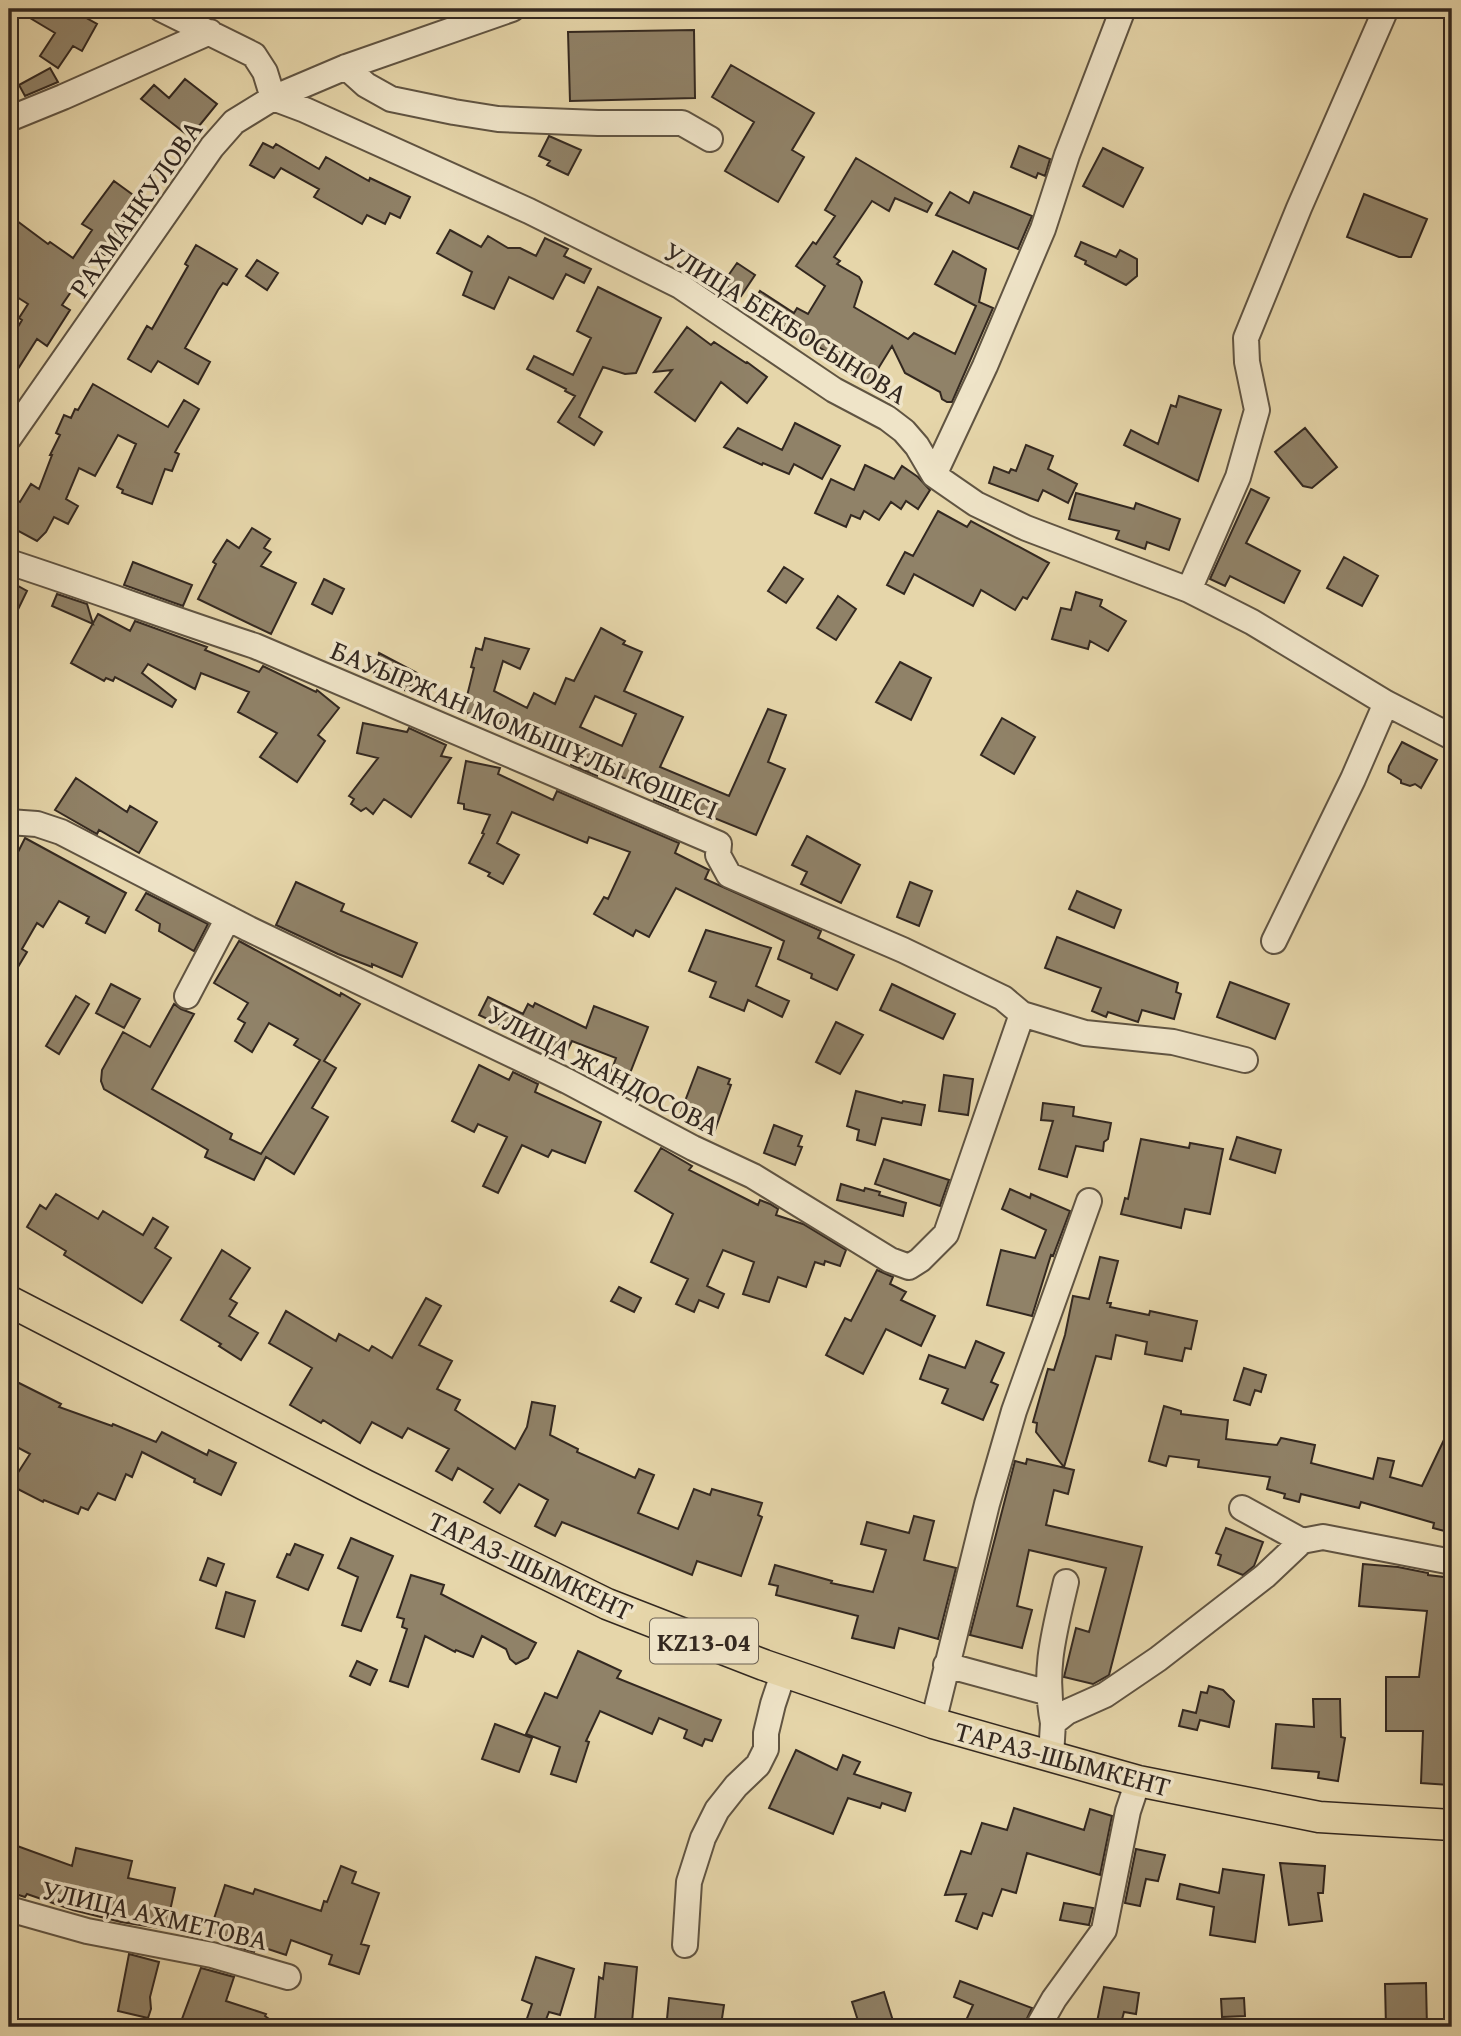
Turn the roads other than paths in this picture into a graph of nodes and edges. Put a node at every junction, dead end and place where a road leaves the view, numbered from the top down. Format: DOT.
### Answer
graph roads {
  1 [pos="161,9"];
  2 [pos="512,9"];
  3 [pos="1122,9"];
  4 [pos="1386,9"];
  5 [pos="210,32"];
  6 [pos="346,67"];
  7 [pos="273,98"];
  8 [pos="9,119"];
  9 [pos="710,139"];
  10 [pos="9,438"];
  11 [pos="934,475"];
  12 [pos="9,562"];
  13 [pos="1189,590"];
  14 [pos="1385,703"];
  15 [pos="1452,737"];
  16 [pos="9,822"];
  17 [pos="228,918"];
  18 [pos="1274,941"];
  19 [pos="187,996"];
  20 [pos="1022,1014"];
  21 [pos="1245,1060"];
  22 [pos="1089,1201"];
  23 [pos="9,1301"];
  24 [pos="1242,1508"];
  25 [pos="1302,1541"];
  26 [pos="1452,1562"];
  27 [pos="1066,1583"];
  28 [pos="946,1665"];
  29 [pos="784,1671"];
  30 [pos="1049,1693"];
  31 [pos="933,1723"];
  32 [pos="1053,1723"];
  33 [pos="1051,1756"];
  34 [pos="1138,1781"];
  35 [pos="1452,1825"];
  36 [pos="9,1909"];
  37 [pos="685,1945"];
  38 [pos="288,1977"];
  39 [pos="1038,2027"];
  1 -- 5 [label="street"];
  2 -- 6 [label="street, РАХМАНКУЛОВА"];
  3 -- 11 [label="street"];
  4 -- 13 [label="street"];
  5 -- 7 [label="street"];
  5 -- 8 [label="street"];
  6 -- 7 [label="street, РАХМАНКУЛОВА"];
  6 -- 9 [label="street"];
  7 -- 10 [label="street, РАХМАНКУЛОВА"];
  7 -- 11 [label="street, УЛИЦА БЕКБОСЫНОВА"];
  11 -- 13 [label="street, УЛИЦА БЕКБОСЫНОВА"];
  12 -- 20 [label="street, БАУЫРЖАН МОМЫШҰЛЫ КӨШЕСІ"];
  13 -- 14 [label="street, УЛИЦА БЕКБОСЫНОВА"];
  14 -- 15 [label="street, УЛИЦА БЕКБОСЫНОВА"];
  14 -- 18 [label="street"];
  16 -- 17 [label="street, УЛИЦА ЖАНДОСОВА"];
  17 -- 19 [label="street"];
  17 -- 20 [label="street, УЛИЦА ЖАНДОСОВА"];
  20 -- 21 [label="street, БАУЫРЖАН МОМЫШҰЛЫ КӨШЕСІ"];
  22 -- 28 [label="street"];
  23 -- 29 [label="main road, ТАРАЗ-ШЫМКЕНТ / KZ13-04"];
  24 -- 25 [label="street"];
  25 -- 26 [label="street"];
  25 -- 32 [label="street"];
  27 -- 30 [label="street"];
  28 -- 30 [label="street"];
  28 -- 31 [label="street"];
  29 -- 31 [label="main road, ТАРАЗ-ШЫМКЕНТ / KZ13-04"];
  29 -- 37 [label="street"];
  30 -- 32 [label="street"];
  31 -- 33 [label="main road, ТАРАЗ-ШЫМКЕНТ / KZ13-04"];
  32 -- 33 [label="street"];
  33 -- 34 [label="main road, ТАРАЗ-ШЫМКЕНТ / KZ13-04"];
  34 -- 35 [label="main road, ТАРАЗ-ШЫМКЕНТ / KZ13-04"];
  34 -- 39 [label="street"];
  36 -- 38 [label="street, УЛИЦА АХМЕТОВА"];
}
